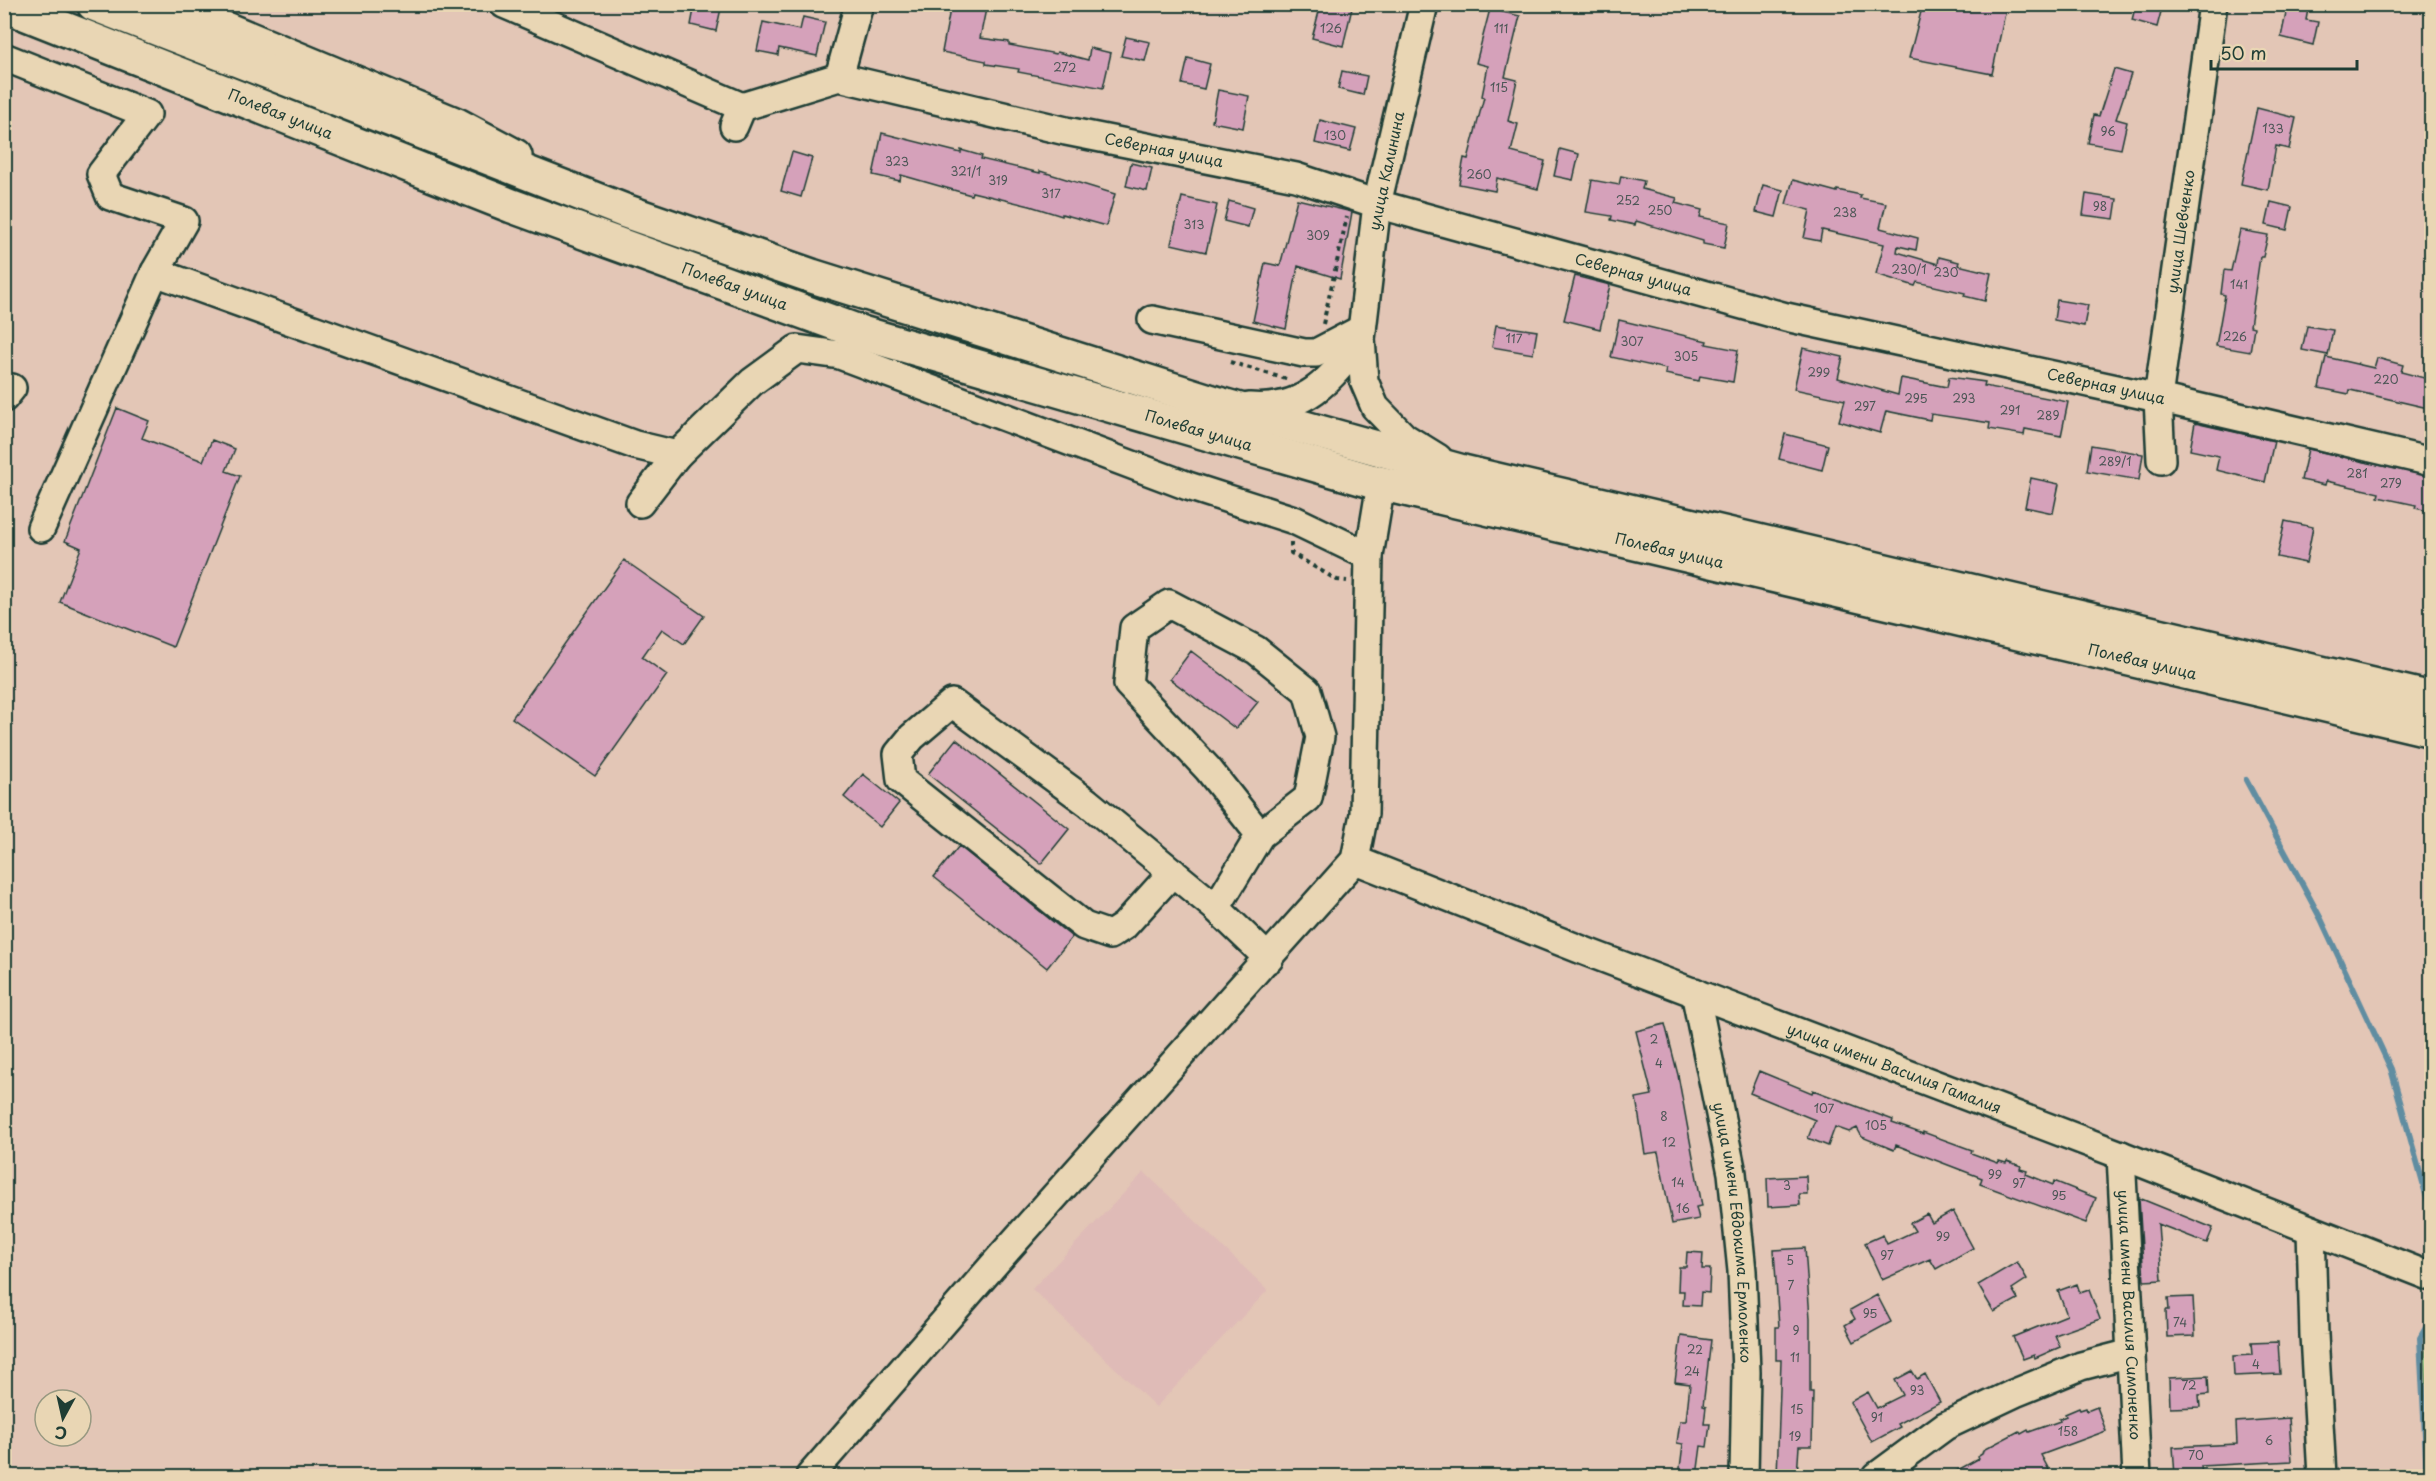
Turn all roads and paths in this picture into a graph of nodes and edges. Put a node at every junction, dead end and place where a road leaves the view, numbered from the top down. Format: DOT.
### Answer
graph roads {
  1 [pos="94,4"];
  2 [pos="165,4"];
  3 [pos="504,4"];
  4 [pos="859,4"];
  5 [pos="1424,4"];
  6 [pos="2213,4"];
  7 [pos="4,5"];
  8 [pos="4,57"];
  9 [pos="838,77"];
  10 [pos="1352,196"];
  11 [pos="596,200"];
  12 [pos="1377,204"];
  13 [pos="155,272"];
  14 [pos="1152,320"];
  15 [pos="1362,334"];
  16 [pos="1316,353"];
  17 [pos="1229,362"];
  18 [pos="2158,398"];
  19 [pos="1222,405"];
  20 [pos="677,455"];
  21 [pos="2161,460"];
  22 [pos="2432,462"];
  23 [pos="1463,472"];
  24 [pos="1381,484"];
  25 [pos="640,503"];
  26 [pos="41,528"];
  27 [pos="1369,556"];
  28 [pos="2432,699"];
  29 [pos="2432,730"];
  30 [pos="1260,835"];
  31 [pos="1355,860"];
  32 [pos="1173,872"];
  33 [pos="1216,908"];
  34 [pos="1269,959"];
  35 [pos="1695,992"];
  36 [pos="2121,1155"];
  37 [pos="2311,1230"];
  38 [pos="2432,1277"];
  39 [pos="2131,1353"];
  40 [pos="810,1476"];
  41 [pos="1744,1476"];
  42 [pos="1877,1476"];
  43 [pos="2137,1476"];
  44 [pos="2322,1476"];
  1 -- 11 [label="main road, Полевая улица"];
  2 -- 11 [label="main road"];
  3 -- 9 [label="street"];
  4 -- 9 [label="street"];
  5 -- 12 [label="street, улица Калинина"];
  6 -- 18 [label="street, улица Шевченко"];
  7 -- 24 [label="main road, Полевая улица"];
  8 -- 13 [label="street"];
  9 -- 10 [label="street, Северная улица"];
  10 -- 12 [label="street, Северная улица"];
  10 -- 16 [label="path"];
  11 -- 19 [label="main road, Полевая улица"];
  12 -- 15 [label="street, улица Калинина"];
  12 -- 18 [label="street, Северная улица"];
  13 -- 20 [label="street"];
  13 -- 26 [label="street"];
  14 -- 16 [label="street"];
  15 -- 16 [label="street"];
  15 -- 19 [label="street"];
  15 -- 23 [label="street, улица Калинина"];
  16 -- 17 [label="path"];
  18 -- 21 [label="street, улица Шевченко"];
  18 -- 22 [label="street, Северная улица"];
  19 -- 23 [label="main road, Полевая улица"];
  20 -- 25 [label="street"];
  20 -- 27 [label="street"];
  23 -- 28 [label="main road, Полевая улица"];
  24 -- 27 [label="street"];
  24 -- 29 [label="main road, Полевая улица"];
  27 -- 31 [label="street"];
  30 -- 30 [label="street"];
  30 -- 33 [label="street"];
  31 -- 34 [label="street"];
  31 -- 35 [label="street, улица имени Василия Гамалия"];
  32 -- 32 [label="street"];
  32 -- 33 [label="street"];
  33 -- 34 [label="street"];
  34 -- 40 [label="street"];
  35 -- 36 [label="street, улица имени Василия Гамалия"];
  35 -- 41 [label="street, улица имени Евдокима Ермоленко"];
  36 -- 37 [label="street, улица имени Василия Гамалия"];
  36 -- 39 [label="street, улица имени Василия Симоненко"];
  37 -- 38 [label="street, улица имени Василия Гамалия"];
  37 -- 44 [label="street"];
  39 -- 42 [label="street"];
  39 -- 43 [label="street, улица имени Василия Симоненко"];
}
